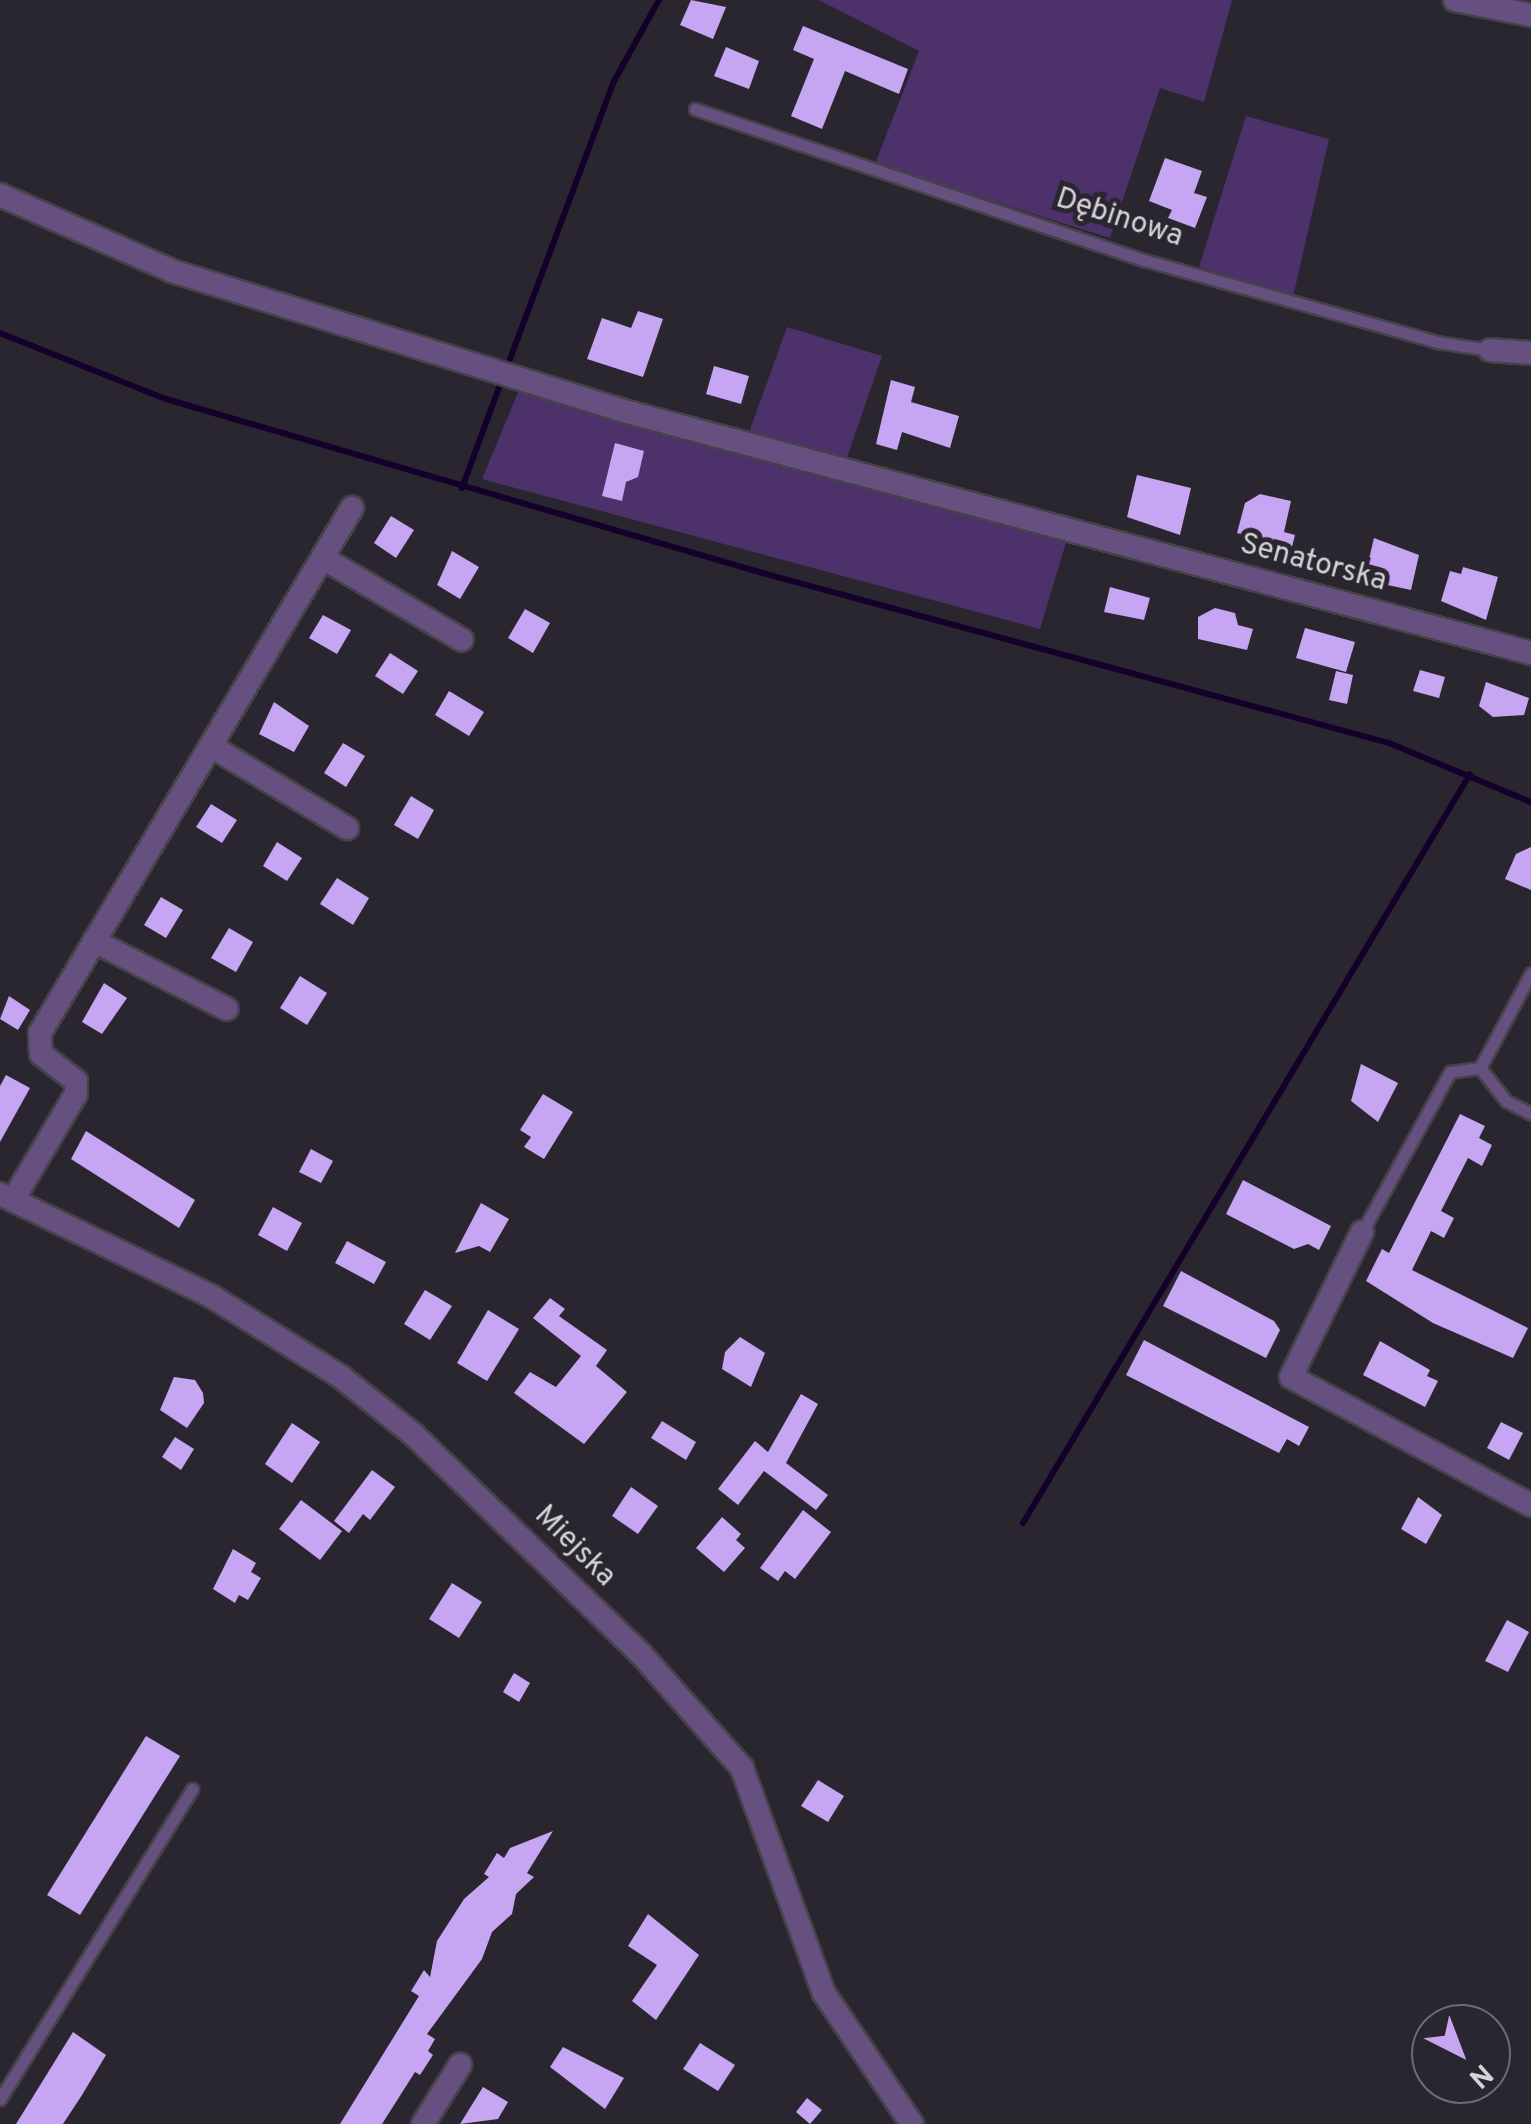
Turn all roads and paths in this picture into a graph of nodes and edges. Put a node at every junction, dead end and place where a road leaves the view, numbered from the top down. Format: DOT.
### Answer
graph roads {
  1 [pos="1455,0"];
  2 [pos="1531,16"];
  3 [pos="695,109"];
  4 [pos="0,195"];
  5 [pos="1490,350"];
  6 [pos="1531,353"];
  7 [pos="352,508"];
  8 [pos="323,558"];
  9 [pos="462,640"];
  10 [pos="1531,653"];
  11 [pos="211,746"];
  12 [pos="347,828"];
  13 [pos="94,941"];
  14 [pos="1531,973"];
  15 [pos="227,1010"];
  16 [pos="1480,1068"];
  17 [pos="1531,1114"];
  18 [pos="6,1197"];
  19 [pos="1362,1232"];
  20 [pos="1531,1506"];
  21 [pos="192,1789"];
  22 [pos="460,2065"];
  23 [pos="0,2099"];
  24 [pos="423,2124"];
  25 [pos="912,2124"];
  1 -- 2 [label="street"];
  3 -- 5 [label="lane, Dębinowa"];
  4 -- 10 [label="street, Senatorska"];
  5 -- 6 [label="street, Dębinowa"];
  7 -- 8 [label="street"];
  8 -- 9 [label="street"];
  8 -- 11 [label="street"];
  11 -- 12 [label="street"];
  11 -- 13 [label="street"];
  13 -- 15 [label="street"];
  13 -- 18 [label="street"];
  14 -- 16 [label="lane"];
  16 -- 17 [label="lane"];
  16 -- 19 [label="lane"];
  18 -- 25 [label="street, Miejska"];
  19 -- 20 [label="street"];
  21 -- 23 [label="lane"];
  22 -- 24 [label="street"];
}
